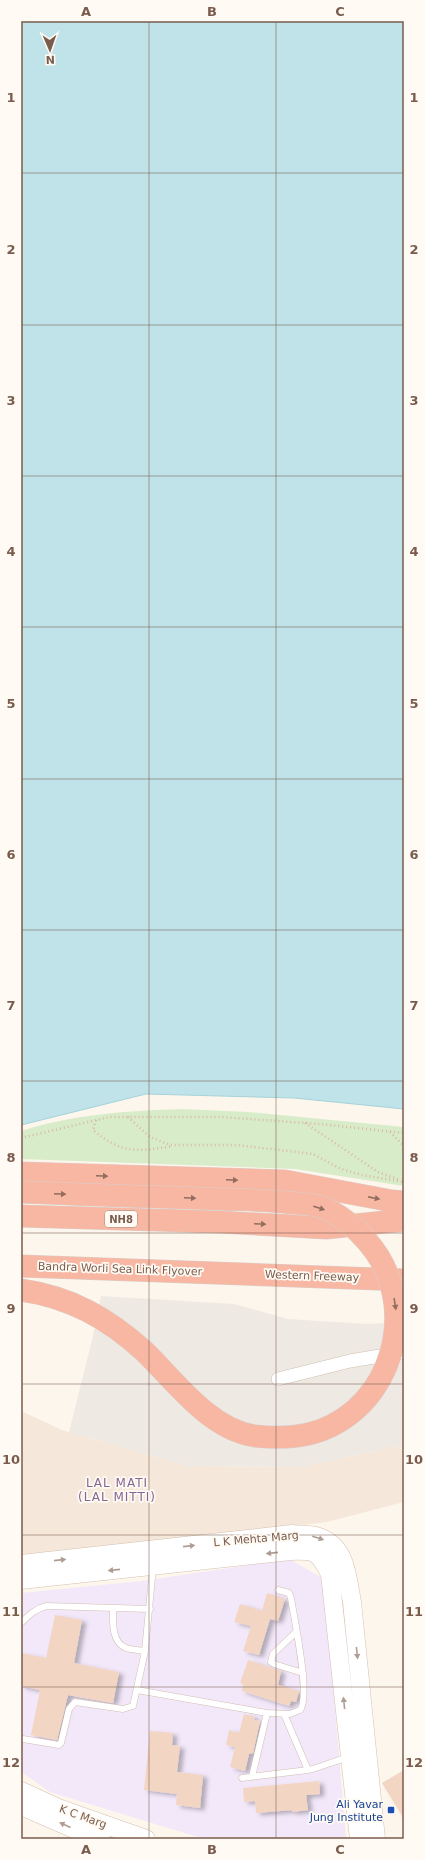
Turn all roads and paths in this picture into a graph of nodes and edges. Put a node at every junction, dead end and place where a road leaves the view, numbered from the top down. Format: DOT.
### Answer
graph roads {
  1 [pos="128,1117"];
  2 [pos="97,1120"];
  3 [pos="305,1123"];
  4 [pos="390,1132"];
  5 [pos="404,1133"];
  6 [pos="21,1138"];
  7 [pos="180,1145"];
  8 [pos="404,1146"];
  9 [pos="21,1173"];
  10 [pos="404,1181"];
  11 [pos="21,1192"];
  12 [pos="404,1202"];
  13 [pos="21,1216"];
  14 [pos="404,1220"];
  15 [pos="21,1266"];
  16 [pos="220,1272"];
  17 [pos="404,1280"];
  18 [pos="21,1290"];
  19 [pos="404,1352"];
  20 [pos="278,1379"];
  21 [pos="152,1558"];
  22 [pos="21,1564"];
  23 [pos="21,1580"];
  24 [pos="278,1590"];
  25 [pos="113,1608"];
  26 [pos="150,1609"];
  27 [pos="21,1623"];
  28 [pos="355,1630"];
  29 [pos="296,1632"];
  30 [pos="336,1632"];
  31 [pos="145,1650"];
  32 [pos="303,1672"];
  33 [pos="137,1690"];
  34 [pos="267,1713"];
  35 [pos="284,1714"];
  36 [pos="356,1734"];
  37 [pos="23,1739"];
  38 [pos="350,1758"];
  39 [pos="308,1770"];
  40 [pos="252,1777"];
  41 [pos="242,1778"];
  42 [pos="21,1791"];
  43 [pos="362,1793"];
  44 [pos="21,1806"];
  45 [pos="101,1839"];
  46 [pos="146,1839"];
  47 [pos="359,1839"];
  48 [pos="376,1839"];
  1 -- 2 [label="path"];
  1 -- 3 [label="path"];
  1 -- 7 [label="path"];
  2 -- 6 [label="path"];
  2 -- 7 [label="path"];
  3 -- 4 [label="path"];
  3 -- 10 [label="path"];
  4 -- 5 [label="path"];
  4 -- 8 [label="path"];
  7 -- 10 [label="path"];
  9 -- 12 [label="highway, one-way"];
  11 -- 18 [label="highway, one-way, bridge"];
  13 -- 14 [label="highway, NH8, one-way"];
  15 -- 16 [label="highway, Bandra Worli Sea Link Flyover"];
  16 -- 17 [label="highway, Western Freeway"];
  19 -- 20 [label="street"];
  22 -- 21 [label="main road, L K Mehta Marg, one-way"];
  21 -- 23 [label="main road, L K Mehta Marg, one-way"];
  21 -- 26 [label="lane"];
  21 -- 28 [label="main road, L K Mehta Marg, one-way"];
  30 -- 21 [label="main road, L K Mehta Marg, one-way"];
  24 -- 29 [label="lane"];
  25 -- 26 [label="lane"];
  25 -- 27 [label="lane"];
  25 -- 31 [label="lane"];
  26 -- 31 [label="lane"];
  28 -- 30 [label="main road"];
  28 -- 36 [label="main road, L K Mehta Marg, one-way"];
  29 -- 32 [label="lane"];
  29 -- 32 [label="lane"];
  36 -- 30 [label="main road, L K Mehta Marg, one-way"];
  31 -- 33 [label="lane"];
  32 -- 35 [label="lane"];
  33 -- 34 [label="lane"];
  33 -- 37 [label="lane"];
  34 -- 35 [label="lane"];
  34 -- 40 [label="lane"];
  35 -- 39 [label="lane"];
  36 -- 38 [label="main road, L K Mehta Marg"];
  36 -- 43 [label="main road, L K Mehta Marg"];
  38 -- 39 [label="lane"];
  38 -- 43 [label="main road, L K Mehta Marg"];
  39 -- 40 [label="lane"];
  40 -- 41 [label="lane"];
  42 -- 46 [label="main road, K C Marg"];
  43 -- 47 [label="main road, L K Mehta Marg"];
  43 -- 48 [label="main road, L K Mehta Marg"];
  45 -- 44 [label="main road, K C Marg, one-way"];
}
